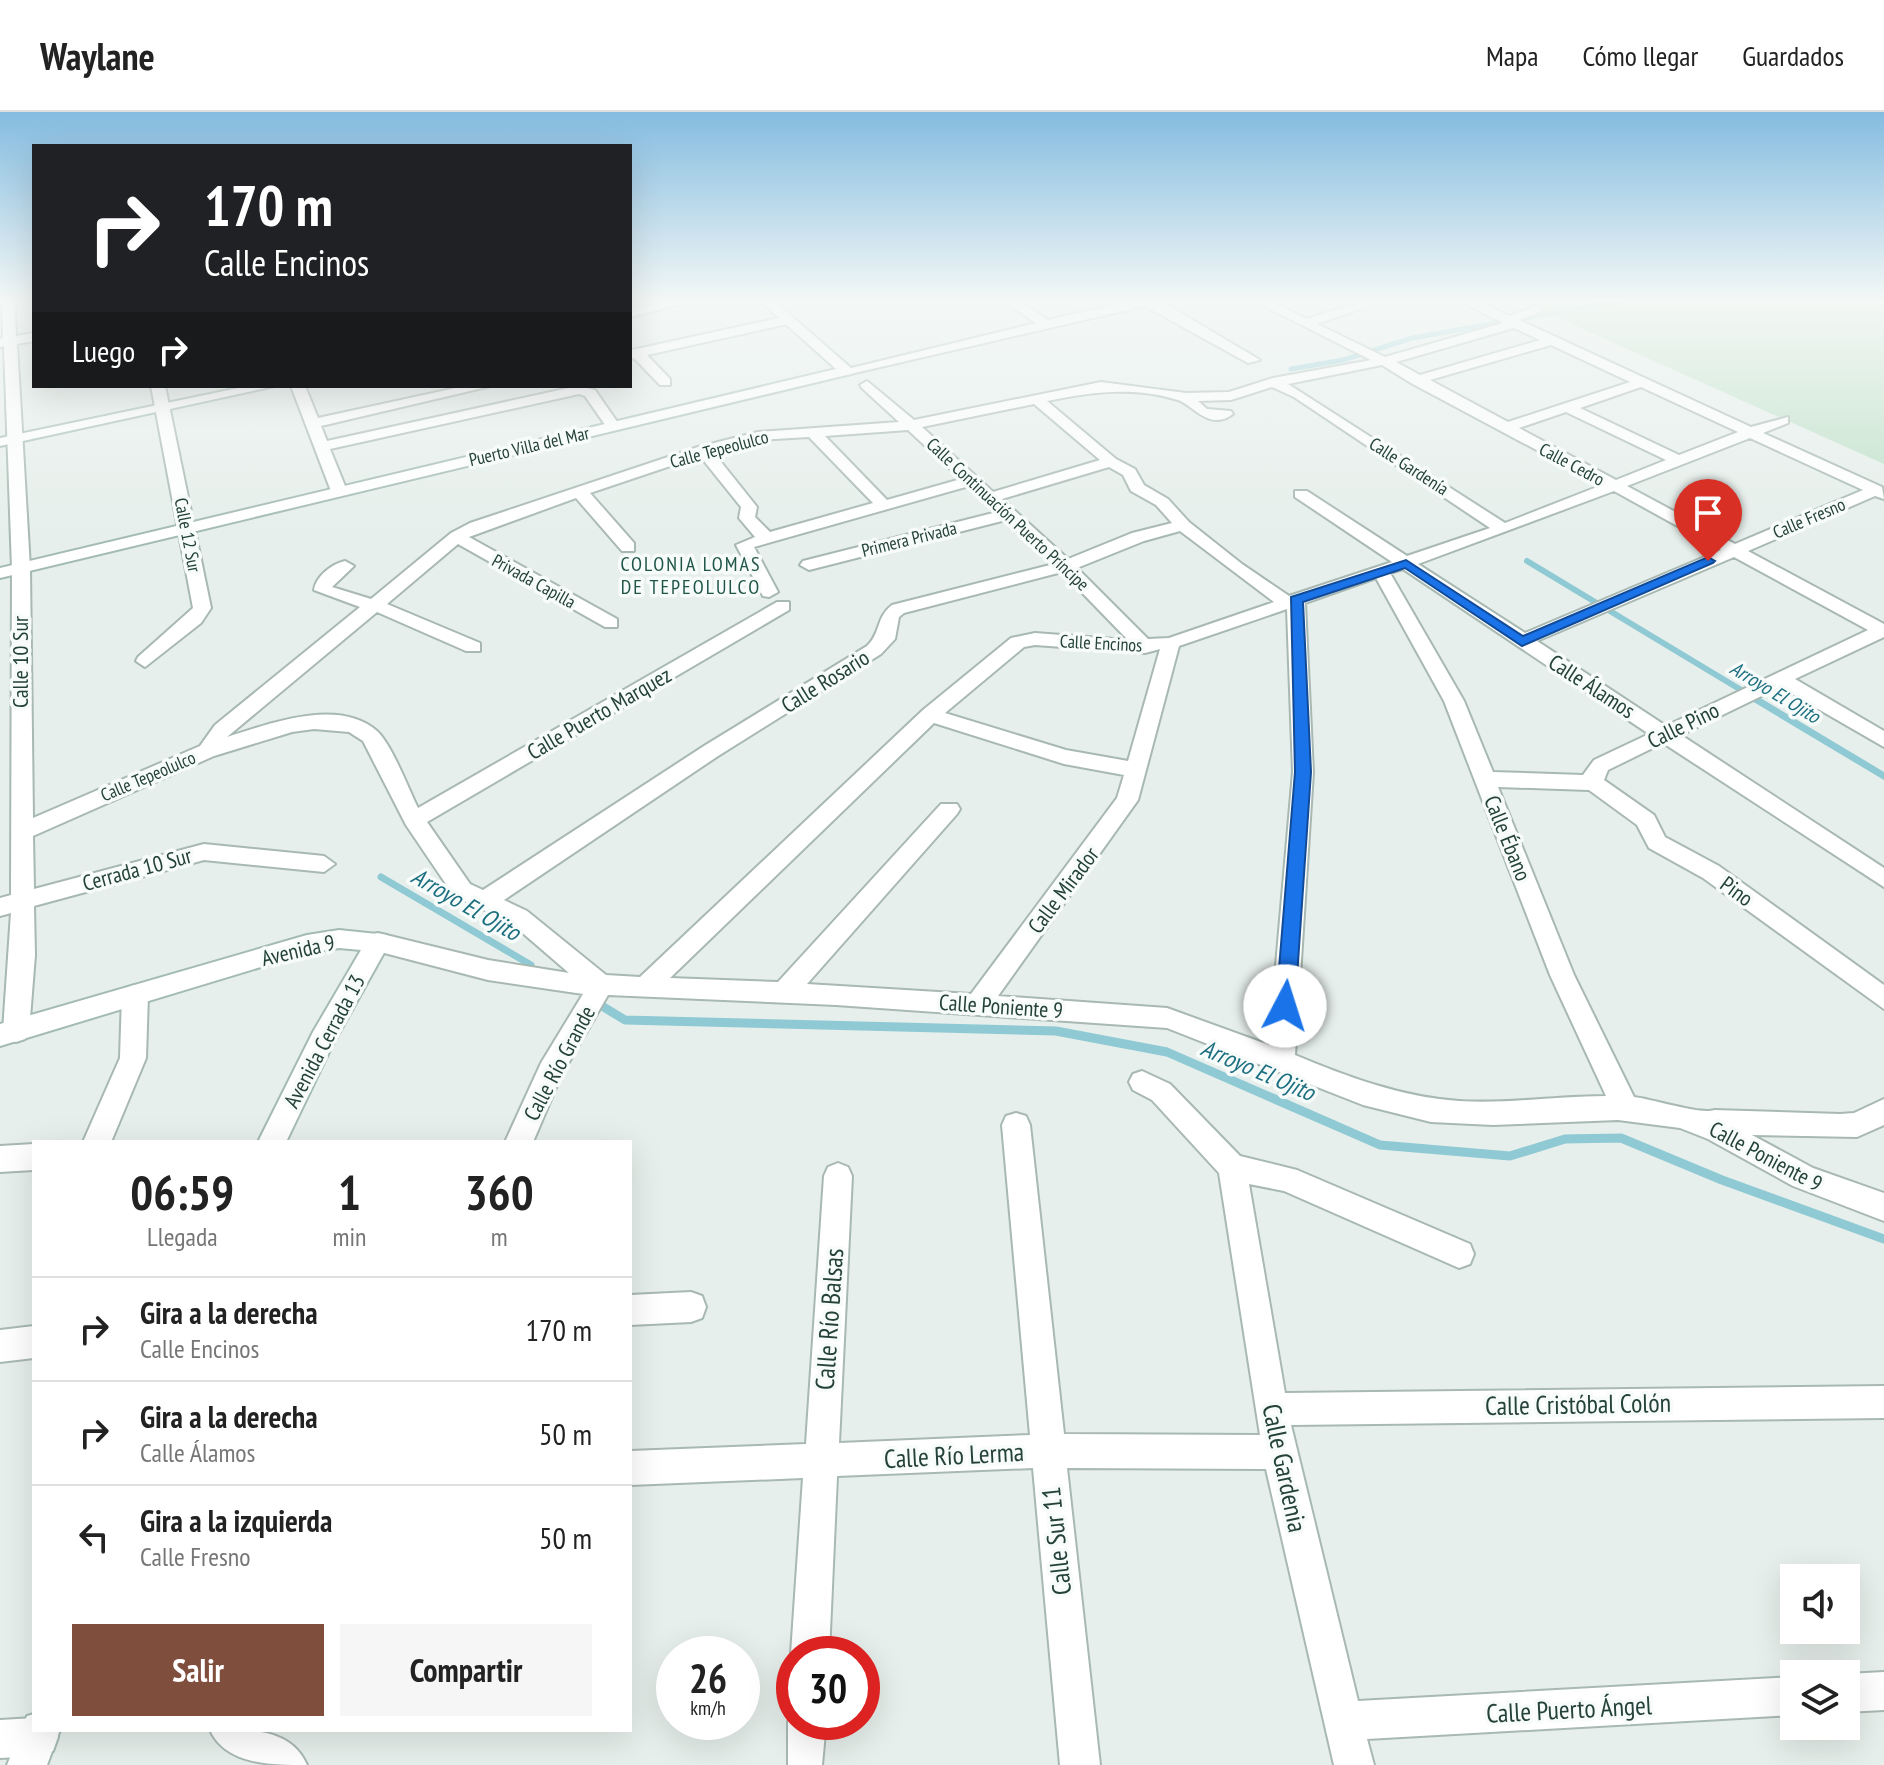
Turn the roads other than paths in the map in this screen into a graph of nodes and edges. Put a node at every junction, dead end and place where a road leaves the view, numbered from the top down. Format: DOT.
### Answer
graph roads {
  1 [pos="6,377"];
  2 [pos="659,377"];
  3 [pos="820,377"];
  4 [pos="1299,377"];
  5 [pos="1411,377"];
  6 [pos="1426,377"];
  7 [pos="1633,377"];
  8 [pos="1416,380"];
  9 [pos="665,382"];
  10 [pos="1273,382"];
  11 [pos="1643,382"];
  12 [pos="867,385"];
  13 [pos="158,388"];
  14 [pos="258,388"];
  15 [pos="299,388"];
  16 [pos="475,388"];
  17 [pos="1186,397"];
  18 [pos="1036,399"];
  19 [pos="163,408"];
  20 [pos="1569,408"];
  21 [pos="1226,414"];
  22 [pos="1783,420"];
  23 [pos="314,423"];
  24 [pos="913,425"];
  25 [pos="613,426"];
  26 [pos="1505,428"];
  27 [pos="813,432"];
  28 [pos="1752,433"];
  29 [pos="8,440"];
  30 [pos="323,446"];
  31 [pos="703,450"];
  32 [pos="1679,461"];
  33 [pos="1111,462"];
  34 [pos="973,480"];
  35 [pos="1613,486"];
  36 [pos="339,491"];
  37 [pos="580,492"];
  38 [pos="1880,492"];
  39 [pos="1301,494"];
  40 [pos="19,495"];
  41 [pos="992,497"];
  42 [pos="0,499"];
  43 [pos="884,506"];
  44 [pos="1009,514"];
  45 [pos="1183,525"];
  46 [pos="188,528"];
  47 [pos="1503,529"];
  48 [pos="457,537"];
  49 [pos="766,538"];
  50 [pos="628,547"];
  51 [pos="1735,549"];
  52 [pos="1406,564"];
  53 [pos="809,565"];
  54 [pos="345,566"];
  55 [pos="1066,566"];
  56 [pos="10,570"];
  57 [pos="1381,572"];
  58 [pos="1292,601"];
  59 [pos="375,605"];
  60 [pos="611,623"];
  61 [pos="1883,630"];
  62 [pos="1522,641"];
  63 [pos="1171,643"];
  64 [pos="473,647"];
  65 [pos="1145,647"];
  66 [pos="10,656"];
  67 [pos="145,661"];
  68 [pos="1779,678"];
  69 [pos="930,715"];
  70 [pos="1666,733"];
  71 [pos="1884,740"];
  72 [pos="207,751"];
  73 [pos="10,761"];
  74 [pos="1138,770"];
  75 [pos="1484,779"];
  76 [pos="1594,783"];
  77 [pos="949,809"];
  78 [pos="414,820"];
  79 [pos="20,833"];
  80 [pos="324,864"];
  81 [pos="1884,879"];
  82 [pos="484,901"];
  83 [pos="11,904"];
  84 [pos="378,942"];
  85 [pos="601,985"];
  86 [pos="645,987"];
  87 [pos="784,993"];
  88 [pos="135,995"];
  89 [pos="1884,999"];
  90 [pos="977,1005"];
  91 [pos="8,1033"];
  92 [pos="1281,1061"];
  93 [pos="1142,1082"];
  94 [pos="1626,1109"];
  95 [pos="1884,1111"];
  96 [pos="1700,1121"];
  97 [pos="1016,1125"];
  98 [pos="98,1140"];
  99 [pos="273,1140"];
  100 [pos="520,1140"];
  101 [pos="32,1157"];
  102 [pos="0,1159"];
  103 [pos="1232,1167"];
  104 [pos="838,1176"];
  105 [pos="1884,1207"];
  106 [pos="1459,1254"];
  107 [pos="691,1307"];
  108 [pos="632,1310"];
  109 [pos="32,1342"];
  110 [pos="0,1346"];
  111 [pos="1884,1402"];
  112 [pos="1271,1409"];
  113 [pos="1047,1451"];
  114 [pos="1279,1452"];
  115 [pos="820,1461"];
  116 [pos="632,1468"];
  117 [pos="811,1636"];
  118 [pos="1884,1691"];
  119 [pos="1860,1692"];
  120 [pos="1780,1697"];
  121 [pos="1345,1721"];
  122 [pos="232,1732"];
  123 [pos="0,1739"];
  124 [pos="806,1740"];
  125 [pos="36,1744"];
  126 [pos="805,1760"];
  127 [pos="287,1765"];
  128 [pos="1080,1765"];
  129 [pos="1354,1765"];
  1 -- 29 [label="street, Calle 10 Sur"];
  2 -- 9 [label="street"];
  3 -- 25 [label="street, Puerto Villa del Mar"];
  4 -- 10 [label="street, Calle Tepeolulco"];
  5 -- 8 [label="street, Calle Cedro"];
  6 -- 8 [label="street"];
  7 -- 11 [label="street"];
  8 -- 26 [label="street, Calle Cedro"];
  10 -- 17 [label="street, Calle Tepeolulco"];
  10 -- 47 [label="street, Calle Gardenía"];
  11 -- 20 [label="street"];
  11 -- 28 [label="street"];
  12 -- 24 [label="street, Calle Continuación Puerto Príncipe"];
  13 -- 19 [label="street, Calle 12 Sur"];
  14 -- 19 [label="street"];
  15 -- 23 [label="street"];
  16 -- 23 [label="street"];
  17 -- 18 [label="street, Calle Tepeolulco"];
  17 -- 21 [label="street"];
  18 -- 24 [label="street, Calle Tepeolulco"];
  18 -- 33 [label="street"];
  19 -- 29 [label="street"];
  19 -- 46 [label="street, Calle 12 Sur"];
  20 -- 26 [label="street"];
  20 -- 32 [label="street"];
  22 -- 28 [label="street, Calle Encinos"];
  23 -- 30 [label="street"];
  24 -- 27 [label="street, Calle Tepeolulco"];
  24 -- 34 [label="street, Calle Continuación Puerto Príncipe"];
  25 -- 30 [label="street"];
  25 -- 36 [label="street, Puerto Villa del Mar"];
  26 -- 35 [label="street, Calle Cedro"];
  27 -- 31 [label="street, Calle Tepeolulco"];
  27 -- 43 [label="street"];
  28 -- 32 [label="street, Calle Encinos"];
  28 -- 38 [label="street"];
  29 -- 40 [label="street, Calle 10 Sur"];
  30 -- 36 [label="street"];
  31 -- 37 [label="street, Calle Tepeolulco"];
  31 -- 49 [label="street"];
  32 -- 35 [label="street, Calle Encinos"];
  33 -- 41 [label="street"];
  33 -- 45 [label="street"];
  34 -- 41 [label="street, Calle Continuación Puerto Príncipe"];
  34 -- 43 [label="street"];
  35 -- 47 [label="street, Calle Encinos"];
  35 -- 51 [label="street, Calle Cedro"];
  36 -- 46 [label="street, Puerto Villa del Mar"];
  37 -- 48 [label="street, Calle Tepeolulco"];
  37 -- 50 [label="street"];
  38 -- 51 [label="street, Calle Fresno"];
  39 -- 52 [label="street, Calle Álamos"];
  40 -- 42 [label="street"];
  40 -- 56 [label="street, Calle 10 Sur"];
  41 -- 44 [label="street, Calle Continuación Puerto Príncipe"];
  43 -- 49 [label="street"];
  44 -- 53 [label="street, Primera Privada"];
  44 -- 55 [label="street, Calle Continuación Puerto Príncipe"];
  45 -- 55 [label="street, Calle Rosario"];
  45 -- 58 [label="street"];
  46 -- 56 [label="street, Puerto Villa del Mar"];
  46 -- 67 [label="street, Calle 12 Sur"];
  47 -- 52 [label="street, Calle Encinos"];
  48 -- 59 [label="street, Calle Tepeolulco"];
  48 -- 60 [label="street, Privada Capilla"];
  49 -- 78 [label="street, Calle Puerto Marquez"];
  51 -- 61 [label="street, Calle Cedro"];
  51 -- 62 [label="street, Calle Fresno"];
  52 -- 57 [label="street, Calle Encinos"];
  52 -- 62 [label="street, Calle Álamos"];
  54 -- 59 [label="street"];
  55 -- 65 [label="street, Calle Continuación Puerto Príncipe"];
  55 -- 82 [label="street, Calle Rosario"];
  56 -- 66 [label="street, Calle 10 Sur"];
  57 -- 58 [label="street, Calle Encinos"];
  57 -- 75 [label="street, Calle Ébano"];
  58 -- 63 [label="street, Calle Encinos"];
  58 -- 92 [label="street"];
  59 -- 64 [label="street"];
  59 -- 72 [label="street, Calle Tepeolulco"];
  61 -- 68 [label="street, Calle Pino"];
  62 -- 70 [label="street, Calle Álamos"];
  63 -- 65 [label="street, Calle Encinos"];
  63 -- 74 [label="street, Calle Mirador"];
  65 -- 69 [label="street, Calle Encinos"];
  66 -- 73 [label="street, Calle 10 Sur"];
  68 -- 70 [label="street, Calle Pino"];
  68 -- 71 [label="street"];
  69 -- 74 [label="street"];
  69 -- 86 [label="street, Calle Encinos"];
  70 -- 76 [label="street, Calle Pino"];
  70 -- 81 [label="street, Calle Álamos"];
  72 -- 78 [label="street"];
  72 -- 79 [label="street, Calle Tepeolulco"];
  73 -- 79 [label="street, Calle 10 Sur"];
  74 -- 90 [label="street, Calle Mirador"];
  75 -- 76 [label="street"];
  75 -- 94 [label="street, Calle Ébano"];
  76 -- 89 [label="street, Pino"];
  77 -- 87 [label="street"];
  78 -- 82 [label="street"];
  79 -- 83 [label="street, Calle 10 Sur"];
  80 -- 83 [label="street, Cerrada 10 Sur"];
  82 -- 85 [label="street"];
  83 -- 91 [label="street, Calle 10 Sur"];
  84 -- 85 [label="street, Avenida 9"];
  84 -- 88 [label="street, Avenida 9"];
  84 -- 99 [label="street, Avenida Cerrada 13"];
  85 -- 86 [label="street, Calle Poniente 9"];
  85 -- 100 [label="street, Calle Río Grande"];
  86 -- 87 [label="street, Calle Poniente 9"];
  87 -- 90 [label="street, Calle Poniente 9"];
  88 -- 91 [label="street, Avenida 9"];
  88 -- 98 [label="street"];
  90 -- 92 [label="street, Calle Poniente 9"];
  92 -- 94 [label="street, Calle Poniente 9"];
  93 -- 103 [label="street"];
  94 -- 96 [label="street, Calle Poniente 9"];
  95 -- 96 [label="street"];
  96 -- 105 [label="street, Calle Poniente 9"];
  97 -- 113 [label="street, Calle Sur 11"];
  101 -- 102 [label="street"];
  103 -- 106 [label="street"];
  103 -- 112 [label="street, Calle Gardenia"];
  104 -- 115 [label="street, Calle Río Balsas"];
  107 -- 108 [label="street"];
  109 -- 110 [label="street"];
  111 -- 112 [label="street, Calle Cristóbal Colón"];
  112 -- 114 [label="street, Calle Gardenia"];
  113 -- 114 [label="street, Calle Río Lerma"];
  113 -- 115 [label="street, Calle Río Lerma"];
  113 -- 128 [label="street, Calle Sur 11"];
  114 -- 121 [label="street, Calle Gardenia"];
  115 -- 116 [label="street, Calle Río Lerma"];
  115 -- 117 [label="street, Calle Río Balsas"];
  118 -- 119 [label="street"];
  120 -- 121 [label="street, Calle Puerto Ángel"];
  121 -- 129 [label="street, Calle Gardenia"];
  122 -- 127 [label="street"];
  123 -- 125 [label="street"];
  124 -- 126 [label="street"];
}
